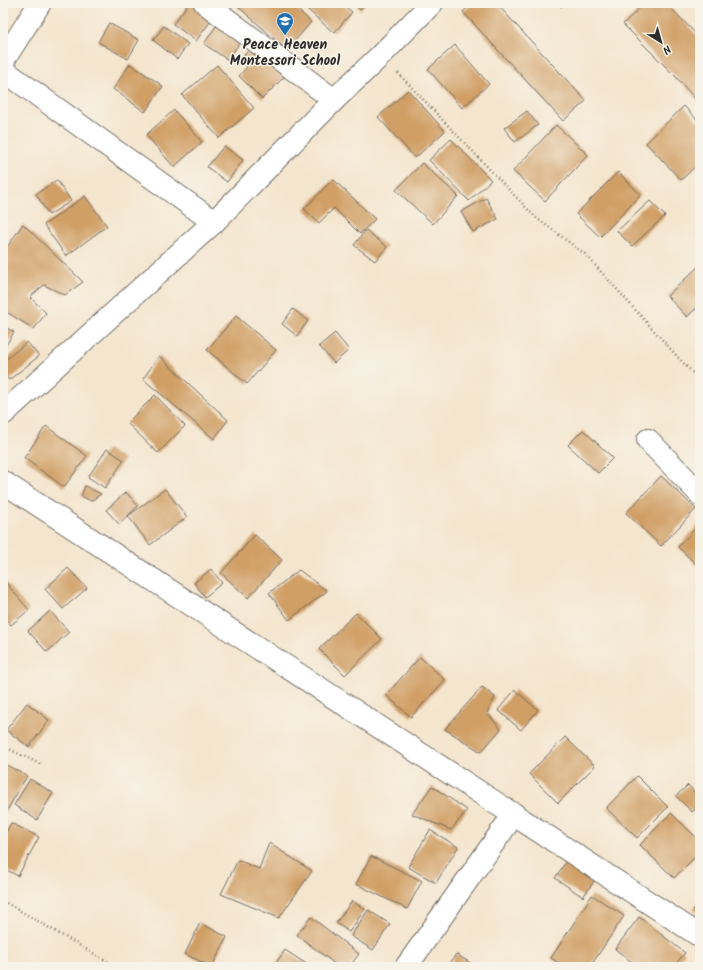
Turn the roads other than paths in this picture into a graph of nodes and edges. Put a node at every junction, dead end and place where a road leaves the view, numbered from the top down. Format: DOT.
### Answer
graph roads {
  1 [pos="40,3"];
  2 [pos="205,3"];
  3 [pos="432,3"];
  4 [pos="3,61"];
  5 [pos="3,70"];
  6 [pos="334,100"];
  7 [pos="214,222"];
  8 [pos="3,414"];
  9 [pos="648,440"];
  10 [pos="3,482"];
  11 [pos="700,494"];
  12 [pos="514,814"];
  13 [pos="700,936"];
  14 [pos="406,967"];
  1 -- 4 [label="street"];
  2 -- 6 [label="street"];
  3 -- 6 [label="street"];
  5 -- 7 [label="street"];
  6 -- 7 [label="street"];
  7 -- 8 [label="street"];
  9 -- 11 [label="street"];
  10 -- 12 [label="street"];
  12 -- 13 [label="street"];
  12 -- 14 [label="street"];
}
